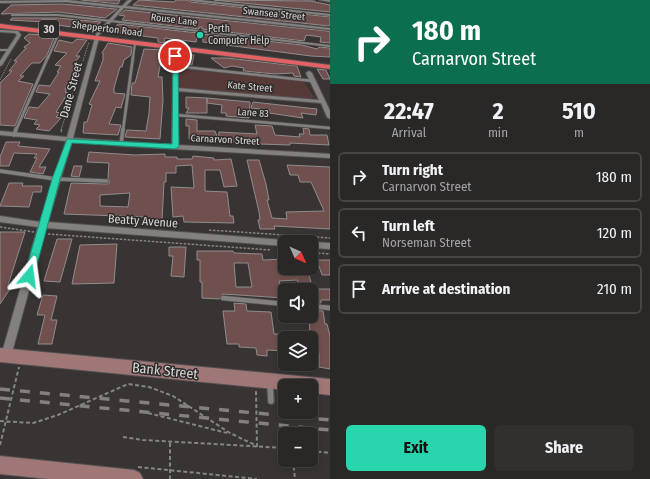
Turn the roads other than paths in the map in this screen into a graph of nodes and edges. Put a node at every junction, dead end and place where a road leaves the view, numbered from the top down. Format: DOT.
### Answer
graph roads {
  1 [pos="130,0"];
  2 [pos="191,0"];
  3 [pos="322,0"];
  4 [pos="330,1"];
  5 [pos="0,2"];
  6 [pos="124,7"];
  7 [pos="330,14"];
  8 [pos="12,16"];
  9 [pos="111,21"];
  10 [pos="0,25"];
  11 [pos="330,29"];
  12 [pos="0,31"];
  13 [pos="59,33"];
  14 [pos="95,37"];
  15 [pos="135,43"];
  16 [pos="330,46"];
  17 [pos="0,50"];
  18 [pos="9,50"];
  19 [pos="175,56"];
  20 [pos="0,65"];
  21 [pos="330,65"];
  22 [pos="175,66"];
  23 [pos="309,73"];
  24 [pos="313,81"];
  25 [pos="175,89"];
  26 [pos="323,102"];
  27 [pos="176,115"];
  28 [pos="330,117"];
  29 [pos="330,128"];
  30 [pos="0,133"];
  31 [pos="14,135"];
  32 [pos="69,140"];
  33 [pos="121,144"];
  34 [pos="175,147"];
  35 [pos="330,156"];
  36 [pos="0,171"];
  37 [pos="56,179"];
  38 [pos="107,181"];
  39 [pos="0,218"];
  40 [pos="42,229"];
  41 [pos="278,243"];
  42 [pos="318,245"];
  43 [pos="330,246"];
  44 [pos="223,298"];
  45 [pos="278,303"];
  46 [pos="318,307"];
  47 [pos="330,308"];
  48 [pos="3,355"];
  49 [pos="270,381"];
  50 [pos="330,387"];
  51 [pos="271,401"];
  52 [pos="0,465"];
  53 [pos="134,479"];
  1 -- 6 [label="street, Dane Street"];
  2 -- 7 [label="lane"];
  3 -- 4 [label="street"];
  5 -- 6 [label="street, Swansea Street"];
  6 -- 9 [label="street, Dane Street"];
  6 -- 11 [label="street, Swansea Street"];
  8 -- 9 [label="lane, Rouse Lane"];
  9 -- 14 [label="street, Dane Street"];
  9 -- 16 [label="lane, Rouse Lane"];
  10 -- 13 [label="highway, Shepperton Road / 30"];
  10 -- 14 [label="highway, Shepperton Road / 30"];
  12 -- 18 [label="street"];
  13 -- 14 [label="highway, Shepperton Road / 30"];
  13 -- 31 [label="lane"];
  14 -- 15 [label="highway, Shepperton Road / 30"];
  14 -- 21 [label="highway, Shepperton Road / 30"];
  14 -- 32 [label="street, Dane Street"];
  15 -- 21 [label="highway, Shepperton Road / 30"];
  15 -- 33 [label="lane"];
  17 -- 18 [label="lane"];
  18 -- 20 [label="street"];
  19 -- 22 [label="street"];
  22 -- 24 [label="lane"];
  22 -- 25 [label="street"];
  23 -- 24 [label="street"];
  24 -- 26 [label="street"];
  25 -- 26 [label="street, Kate Street"];
  25 -- 27 [label="street"];
  26 -- 28 [label="street"];
  27 -- 29 [label="lane, Lane 83"];
  27 -- 34 [label="street"];
  30 -- 31 [label="street, Carnarvon Street"];
  31 -- 32 [label="street, Carnarvon Street"];
  32 -- 33 [label="street, Carnarvon Street"];
  32 -- 37 [label="street, Dane Street"];
  33 -- 34 [label="street, Carnarvon Street"];
  34 -- 35 [label="street, Carnarvon Street"];
  36 -- 37 [label="lane"];
  37 -- 38 [label="lane"];
  37 -- 40 [label="street, Dane Street"];
  39 -- 40 [label="street, Beatty Avenue"];
  40 -- 41 [label="street, Beatty Avenue"];
  40 -- 48 [label="street, Dane Street"];
  42 -- 43 [label="street"];
  44 -- 45 [label="lane"];
  46 -- 47 [label="lane"];
  48 -- 49 [label="street, Bank Street"];
  49 -- 50 [label="street, Bank Street"];
  49 -- 51 [label="lane"];
  52 -- 53 [label="street"];
}
